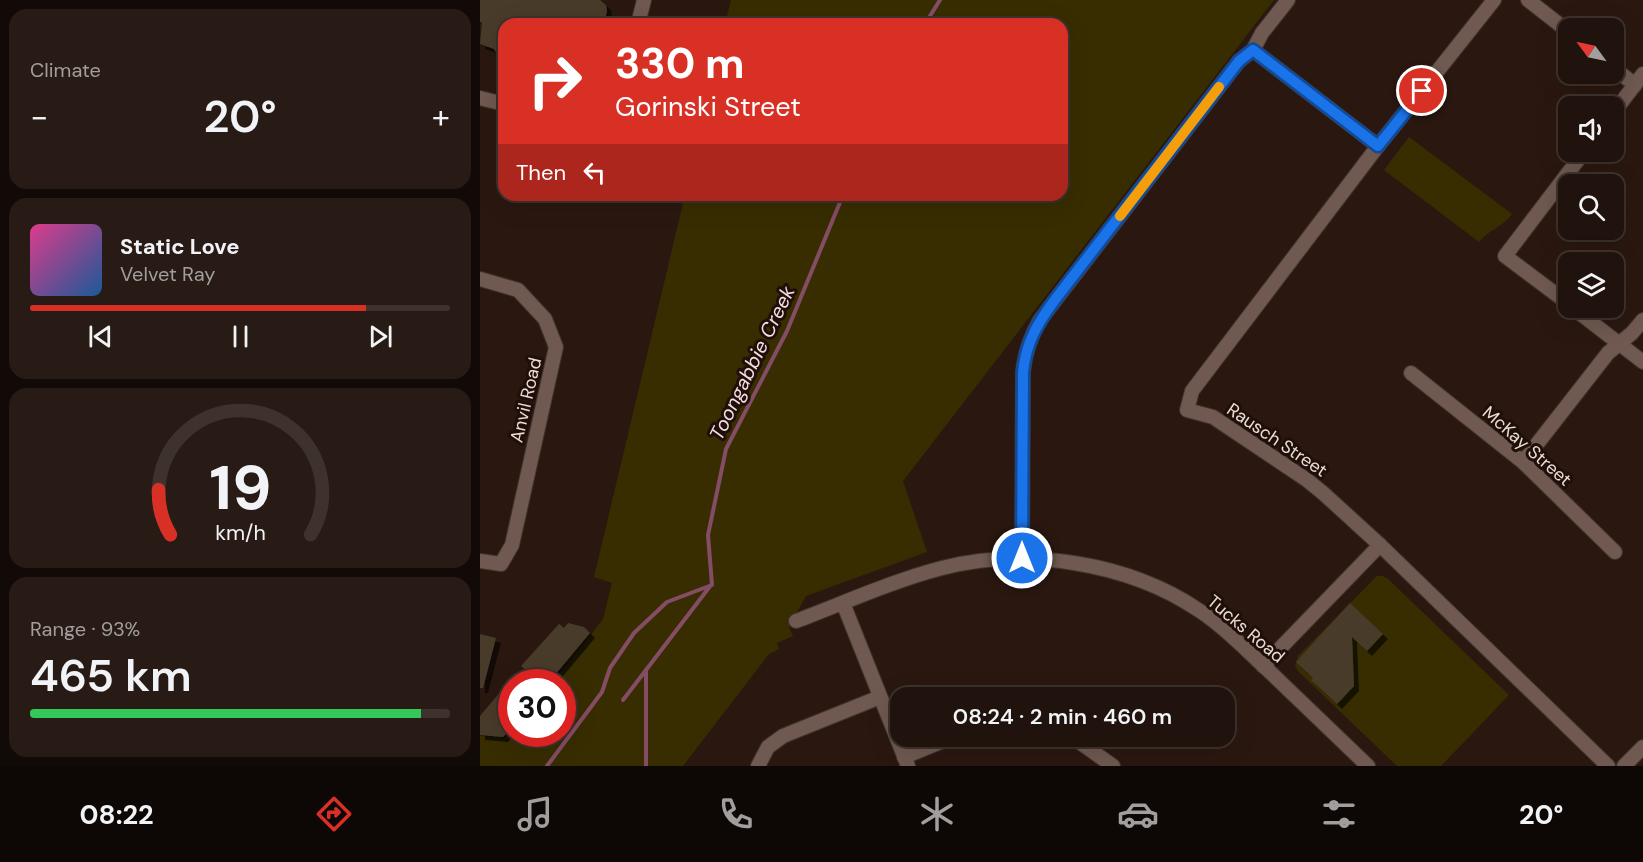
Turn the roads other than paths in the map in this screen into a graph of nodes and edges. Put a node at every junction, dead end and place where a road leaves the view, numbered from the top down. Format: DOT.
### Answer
graph roads {
  1 [pos="644,0"];
  2 [pos="1288,0"];
  3 [pos="1494,0"];
  4 [pos="1528,0"];
  5 [pos="640,18"];
  6 [pos="1558,23"];
  7 [pos="1253,50"];
  8 [pos="1624,72"];
  9 [pos="1639,79"];
  10 [pos="480,98"];
  11 [pos="1624,99"];
  12 [pos="498,102"];
  13 [pos="1378,146"];
  14 [pos="1576,162"];
  15 [pos="480,279"];
  16 [pos="1558,296"];
  17 [pos="1587,318"];
  18 [pos="1643,320"];
  19 [pos="1619,342"];
  20 [pos="1643,362"];
  21 [pos="1411,373"];
  22 [pos="1523,462"];
  23 [pos="1380,545"];
  24 [pos="1615,552"];
  25 [pos="1022,558"];
  26 [pos="480,561"];
  27 [pos="843,603"];
  28 [pos="796,621"];
  29 [pos="1263,666"];
  30 [pos="880,697"];
  31 [pos="933,747"];
  32 [pos="1086,747"];
  33 [pos="1643,747"];
  34 [pos="906,761"];
  35 [pos="758,766"];
  36 [pos="1113,766"];
  37 [pos="1368,766"];
  38 [pos="1608,766"];
  39 [pos="1624,766"];
  1 -- 5 [label="street"];
  2 -- 7 [label="street"];
  3 -- 13 [label="street, Rausch Street"];
  4 -- 6 [label="street"];
  7 -- 13 [label="street"];
  7 -- 25 [label="street"];
  8 -- 9 [label="street"];
  9 -- 11 [label="street"];
  10 -- 12 [label="street"];
  13 -- 23 [label="street, Rausch Street"];
  14 -- 16 [label="street"];
  15 -- 26 [label="street, Anvil Road"];
  17 -- 19 [label="street"];
  18 -- 19 [label="street"];
  19 -- 20 [label="street"];
  19 -- 22 [label="street"];
  21 -- 22 [label="street, McKay Street"];
  22 -- 24 [label="street, McKay Street"];
  23 -- 29 [label="street"];
  23 -- 38 [label="street, Rausch Street"];
  25 -- 27 [label="street, Tucks Road"];
  25 -- 29 [label="street, Tucks Road"];
  27 -- 28 [label="street, Tucks Road"];
  27 -- 30 [label="street"];
  29 -- 37 [label="street, Tucks Road"];
  30 -- 34 [label="street"];
  30 -- 35 [label="street"];
  31 -- 34 [label="street"];
  32 -- 36 [label="street"];
  33 -- 39 [label="street"];
}
